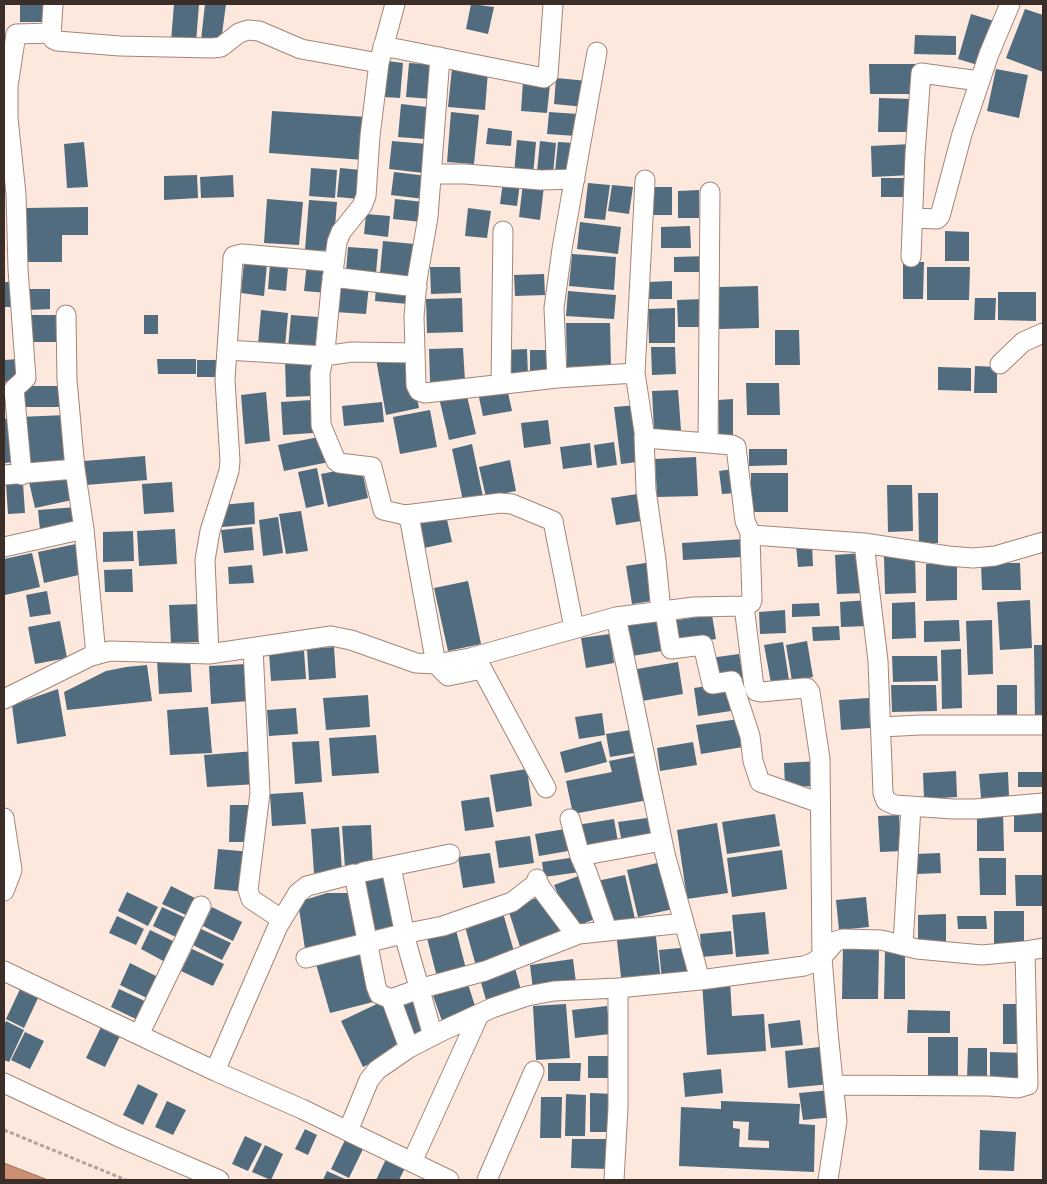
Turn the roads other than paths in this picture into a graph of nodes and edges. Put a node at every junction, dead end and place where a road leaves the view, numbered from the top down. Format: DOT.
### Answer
graph roads {
  1 [pos="53,4"];
  2 [pos="395,4"];
  3 [pos="553,4"];
  4 [pos="1010,4"];
  5 [pos="51,33"];
  6 [pos="597,52"];
  7 [pos="382,55"];
  8 [pos="440,56"];
  9 [pos="979,81"];
  10 [pos="431,174"];
  11 [pos="575,179"];
  12 [pos="645,180"];
  13 [pos="710,192"];
  14 [pos="913,218"];
  15 [pos="503,231"];
  16 [pos="911,257"];
  17 [pos="333,269"];
  18 [pos="417,287"];
  19 [pos="66,315"];
  20 [pos="1043,333"];
  21 [pos="227,350"];
  22 [pos="414,353"];
  23 [pos="324,356"];
  24 [pos="1000,364"];
  25 [pos="635,373"];
  26 [pos="557,378"];
  27 [pos="501,384"];
  28 [pos="644,436"];
  29 [pos="708,443"];
  30 [pos="75,469"];
  31 [pos="13,475"];
  32 [pos="405,515"];
  33 [pos="84,529"];
  34 [pos="751,535"];
  35 [pos="1043,542"];
  36 [pos="864,543"];
  37 [pos="4,547"];
  38 [pos="744,606"];
  39 [pos="663,612"];
  40 [pos="616,617"];
  41 [pos="574,628"];
  42 [pos="254,648"];
  43 [pos="209,654"];
  44 [pos="96,655"];
  45 [pos="436,664"];
  46 [pos="4,699"];
  47 [pos="1043,725"];
  48 [pos="881,727"];
  49 [pos="546,788"];
  50 [pos="820,802"];
  51 [pos="1043,803"];
  52 [pos="911,806"];
  53 [pos="4,818"];
  54 [pos="570,819"];
  55 [pos="662,840"];
  56 [pos="450,854"];
  57 [pos="580,856"];
  58 [pos="391,867"];
  59 [pos="363,872"];
  60 [pos="4,891"];
  61 [pos="201,906"];
  62 [pos="281,920"];
  63 [pos="684,923"];
  64 [pos="607,930"];
  65 [pos="404,933"];
  66 [pos="576,935"];
  67 [pos="367,944"];
  68 [pos="903,945"];
  69 [pos="1034,950"];
  70 [pos="822,957"];
  71 [pos="306,958"];
  72 [pos="4,971"];
  73 [pos="700,980"];
  74 [pos="419,988"];
  75 [pos="618,988"];
  76 [pos="390,999"];
  77 [pos="1035,1007"];
  78 [pos="479,1015"];
  79 [pos="139,1035"];
  80 [pos="433,1036"];
  81 [pos="409,1048"];
  82 [pos="215,1071"];
  83 [pos="534,1071"];
  84 [pos="4,1083"];
  85 [pos="834,1085"];
  86 [pos="348,1131"];
  87 [pos="412,1162"];
  88 [pos="219,1180"];
  89 [pos="449,1180"];
  90 [pos="487,1180"];
  91 [pos="614,1180"];
  92 [pos="828,1180"];
  1 -- 5 [label="street"];
  2 -- 7 [label="street"];
  3 -- 8 [label="street"];
  4 -- 9 [label="street"];
  5 -- 7 [label="street"];
  5 -- 31 [label="street"];
  6 -- 11 [label="street"];
  7 -- 8 [label="street"];
  7 -- 17 [label="street"];
  8 -- 10 [label="street"];
  9 -- 14 [label="street"];
  9 -- 14 [label="street"];
  10 -- 11 [label="street"];
  10 -- 18 [label="street"];
  11 -- 26 [label="street"];
  12 -- 25 [label="street"];
  13 -- 29 [label="street"];
  14 -- 16 [label="street"];
  15 -- 27 [label="street"];
  17 -- 18 [label="street"];
  17 -- 21 [label="street"];
  17 -- 23 [label="street"];
  18 -- 22 [label="street"];
  19 -- 30 [label="street"];
  20 -- 24 [label="street"];
  21 -- 23 [label="street"];
  21 -- 43 [label="street"];
  22 -- 23 [label="street"];
  22 -- 27 [label="street"];
  23 -- 32 [label="street"];
  25 -- 26 [label="street"];
  25 -- 28 [label="street"];
  26 -- 27 [label="street"];
  28 -- 29 [label="street"];
  28 -- 39 [label="street"];
  29 -- 34 [label="street"];
  30 -- 31 [label="street"];
  30 -- 33 [label="street"];
  32 -- 41 [label="street"];
  32 -- 45 [label="street"];
  33 -- 37 [label="street"];
  33 -- 44 [label="street"];
  34 -- 36 [label="street"];
  34 -- 38 [label="street"];
  35 -- 36 [label="street"];
  36 -- 48 [label="street"];
  38 -- 39 [label="street"];
  38 -- 50 [label="street"];
  39 -- 40 [label="street"];
  39 -- 50 [label="street"];
  40 -- 41 [label="street"];
  40 -- 55 [label="street"];
  41 -- 45 [label="street"];
  42 -- 43 [label="street"];
  42 -- 45 [label="street"];
  42 -- 62 [label="street"];
  43 -- 44 [label="street"];
  44 -- 46 [label="street"];
  45 -- 49 [label="street"];
  47 -- 48 [label="street"];
  48 -- 52 [label="street"];
  50 -- 70 [label="street"];
  51 -- 52 [label="street"];
  52 -- 68 [label="street"];
  53 -- 60 [label="street"];
  54 -- 57 [label="street"];
  55 -- 57 [label="street"];
  55 -- 63 [label="street"];
  56 -- 58 [label="street"];
  57 -- 64 [label="street"];
  58 -- 59 [label="street"];
  58 -- 65 [label="street"];
  61 -- 79 [label="street"];
  62 -- 67 [label="street"];
  62 -- 82 [label="street"];
  63 -- 64 [label="street"];
  63 -- 73 [label="street"];
  64 -- 66 [label="street"];
  65 -- 66 [label="street"];
  65 -- 67 [label="street"];
  65 -- 74 [label="street"];
  66 -- 74 [label="street"];
  67 -- 71 [label="street"];
  67 -- 76 [label="street"];
  68 -- 69 [label="street"];
  68 -- 70 [label="street"];
  69 -- 77 [label="street"];
  70 -- 73 [label="street"];
  70 -- 85 [label="street"];
  72 -- 79 [label="street"];
  73 -- 75 [label="street"];
  74 -- 76 [label="street"];
  74 -- 80 [label="street"];
  75 -- 78 [label="street"];
  75 -- 91 [label="street"];
  76 -- 81 [label="street"];
  77 -- 85 [label="street"];
  78 -- 80 [label="street"];
  78 -- 87 [label="street"];
  79 -- 82 [label="street"];
  80 -- 81 [label="street"];
  81 -- 86 [label="street"];
  82 -- 86 [label="street"];
  83 -- 90 [label="street"];
  84 -- 88 [label="street"];
  85 -- 92 [label="street"];
  86 -- 87 [label="street"];
  87 -- 89 [label="street"];
}
